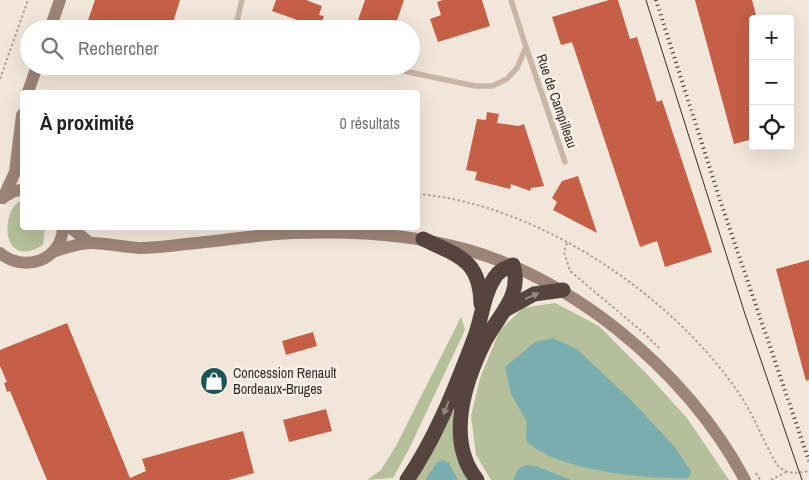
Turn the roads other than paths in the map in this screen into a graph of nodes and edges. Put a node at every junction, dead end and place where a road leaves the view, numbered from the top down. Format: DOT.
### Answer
graph roads {
  1 [pos="60,0"];
  2 [pos="242,0"];
  3 [pos="511,0"];
  4 [pos="53,20"];
  5 [pos="237,20"];
  6 [pos="526,47"];
  7 [pos="420,74"];
  8 [pos="34,75"];
  9 [pos="29,90"];
  10 [pos="20,138"];
  11 [pos="565,162"];
  12 [pos="20,190"];
  13 [pos="1,199"];
  14 [pos="62,230"];
  15 [pos="74,230"];
  16 [pos="423,239"];
  17 [pos="90,243"];
  18 [pos="53,252"];
  19 [pos="0,253"];
  20 [pos="0,262"];
  21 [pos="17,263"];
  22 [pos="513,265"];
  23 [pos="563,290"];
  24 [pos="504,310"];
  25 [pos="482,313"];
  26 [pos="407,480"];
  27 [pos="477,480"];
  28 [pos="745,480"];
  1 -- 4 [label="main road"];
  2 -- 5 [label="lane"];
  3 -- 6 [label="lane, Rue de Campilleau"];
  6 -- 7 [label="lane, Rue de Campilleau"];
  6 -- 11 [label="lane, Rue de Campilleau"];
  8 -- 9 [label="main road"];
  10 -- 13 [label="main road"];
  12 -- 13 [label="main road"];
  14 -- 18 [label="main road"];
  15 -- 17 [label="main road"];
  16 -- 17 [label="main road"];
  16 -- 22 [label="main road"];
  16 -- 25 [label="highway"];
  17 -- 18 [label="main road"];
  18 -- 21 [label="main road"];
  19 -- 21 [label="main road"];
  20 -- 21 [label="main road"];
  22 -- 23 [label="main road"];
  22 -- 24 [label="highway"];
  22 -- 25 [label="highway"];
  24 -- 23 [label="highway, one-way"];
  23 -- 28 [label="main road"];
  24 -- 27 [label="highway"];
  25 -- 26 [label="highway, one-way"];
}
